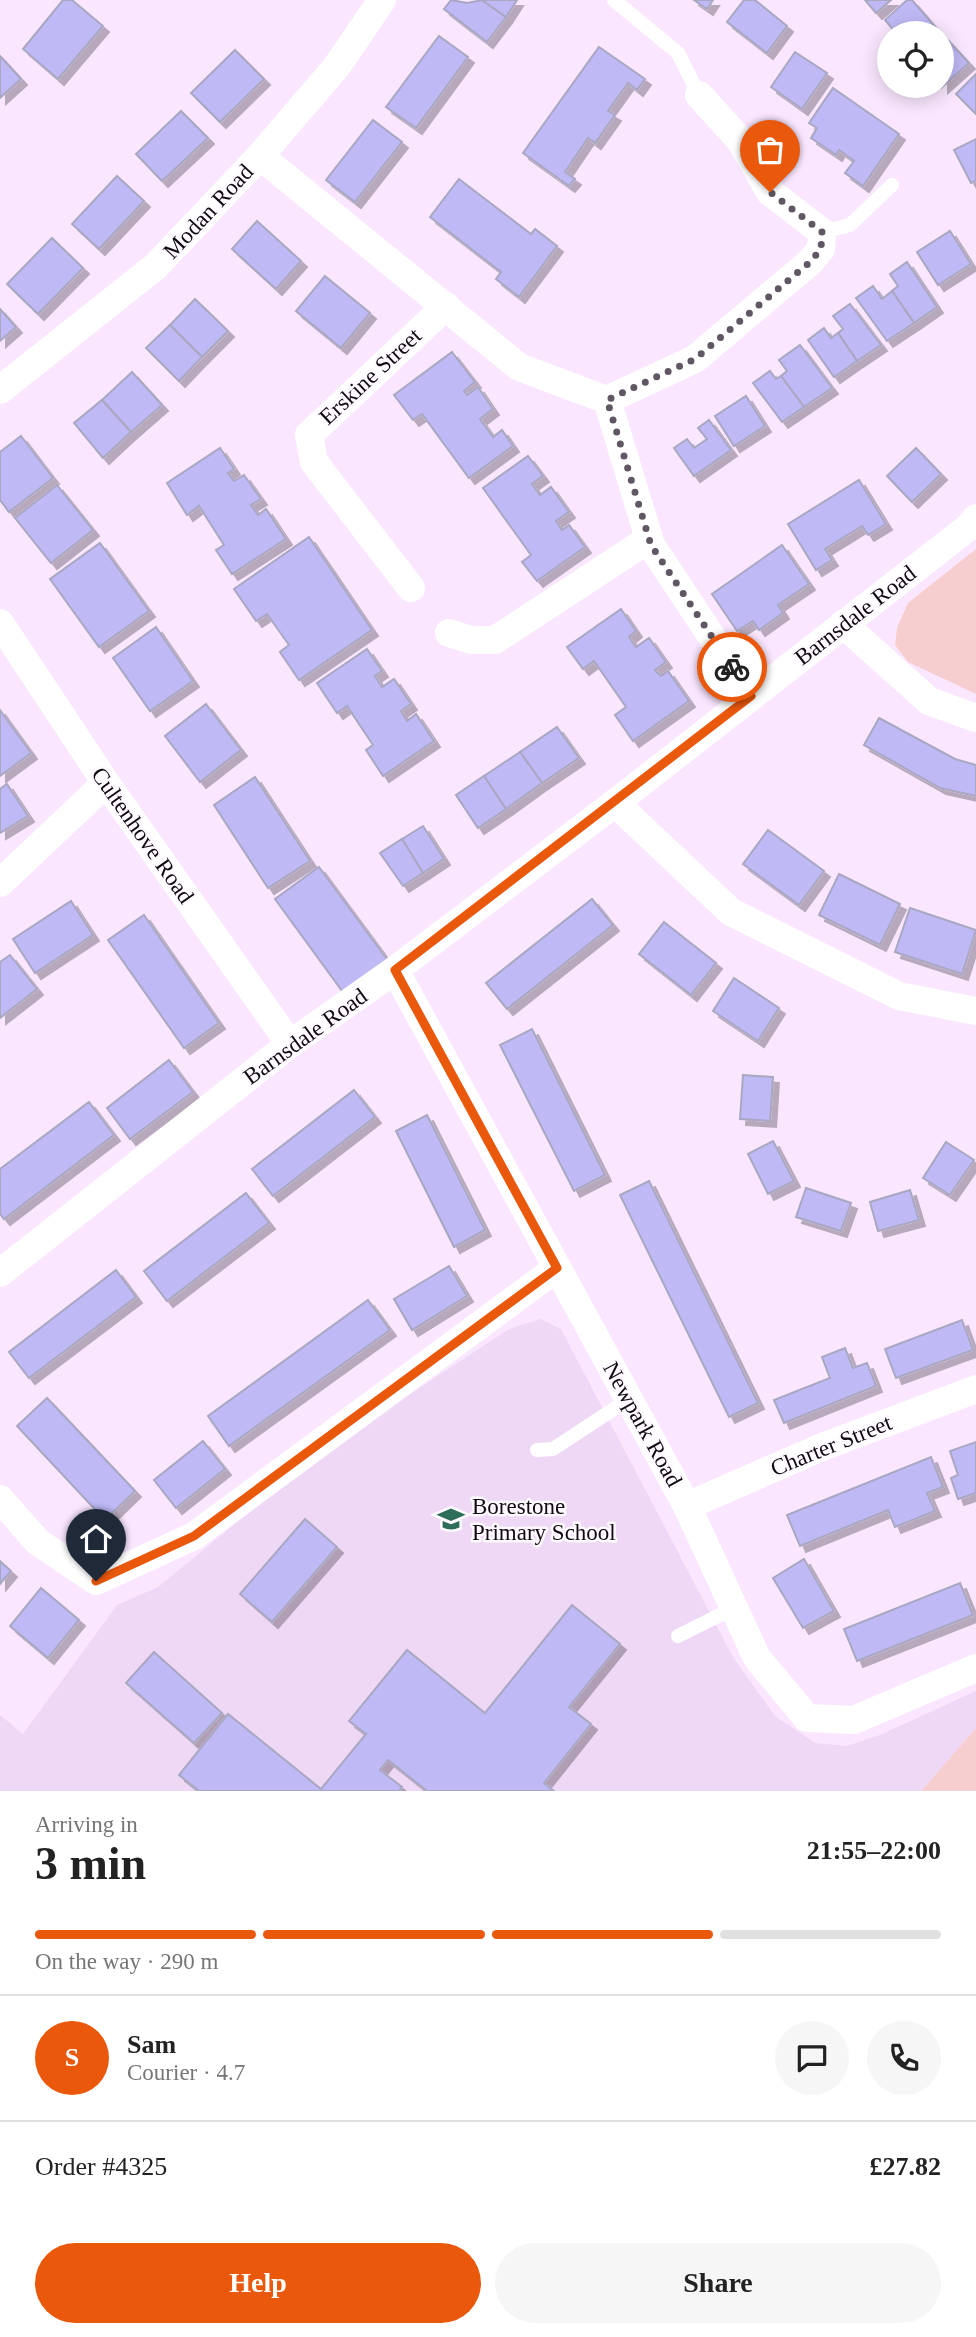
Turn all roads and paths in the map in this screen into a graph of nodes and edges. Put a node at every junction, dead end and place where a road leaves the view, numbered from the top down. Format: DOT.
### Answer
graph roads {
  1 [pos="382,0"];
  2 [pos="614,0"];
  3 [pos="699,95"];
  4 [pos="260,156"];
  5 [pos="891,185"];
  6 [pos="822,232"];
  7 [pos="446,306"];
  8 [pos="0,390"];
  9 [pos="607,400"];
  10 [pos="976,518"];
  11 [pos="649,539"];
  12 [pos="411,588"];
  13 [pos="0,623"];
  14 [pos="843,624"];
  15 [pos="449,633"];
  16 [pos="751,696"];
  17 [pos="976,719"];
  18 [pos="106,783"];
  19 [pos="615,803"];
  20 [pos="0,883"];
  21 [pos="395,970"];
  22 [pos="976,1011"];
  23 [pos="290,1044"];
  24 [pos="557,1268"];
  25 [pos="0,1273"];
  26 [pos="976,1389"];
  27 [pos="629,1399"];
  28 [pos="537,1450"];
  29 [pos="0,1499"];
  30 [pos="687,1506"];
  31 [pos="734,1608"];
  32 [pos="678,1636"];
  33 [pos="976,1668"];
  1 -- 4 [label="street, Modan Road"];
  2 -- 3 [label="lane"];
  3 -- 6 [label="street"];
  4 -- 7 [label="street"];
  4 -- 8 [label="street, Modan Road"];
  5 -- 6 [label="lane"];
  6 -- 9 [label="street"];
  7 -- 9 [label="street"];
  7 -- 12 [label="street, Erskine Street"];
  9 -- 11 [label="street"];
  10 -- 14 [label="street, Barnsdale Road"];
  11 -- 15 [label="street"];
  11 -- 16 [label="street"];
  13 -- 18 [label="street, Cultenhove Road"];
  14 -- 16 [label="street, Barnsdale Road"];
  14 -- 17 [label="street"];
  16 -- 19 [label="street, Barnsdale Road"];
  18 -- 20 [label="street"];
  18 -- 23 [label="street, Cultenhove Road"];
  19 -- 21 [label="street, Barnsdale Road"];
  19 -- 22 [label="street"];
  21 -- 23 [label="street, Barnsdale Road"];
  21 -- 24 [label="street, Newpark Road"];
  23 -- 25 [label="street, Barnsdale Road"];
  24 -- 27 [label="street, Newpark Road"];
  24 -- 29 [label="street"];
  26 -- 30 [label="street, Charter Street"];
  27 -- 28 [label="lane"];
  27 -- 30 [label="street, Newpark Road"];
  30 -- 31 [label="street, Newpark Road"];
  31 -- 32 [label="lane"];
  31 -- 33 [label="street, Newpark Road"];
}
